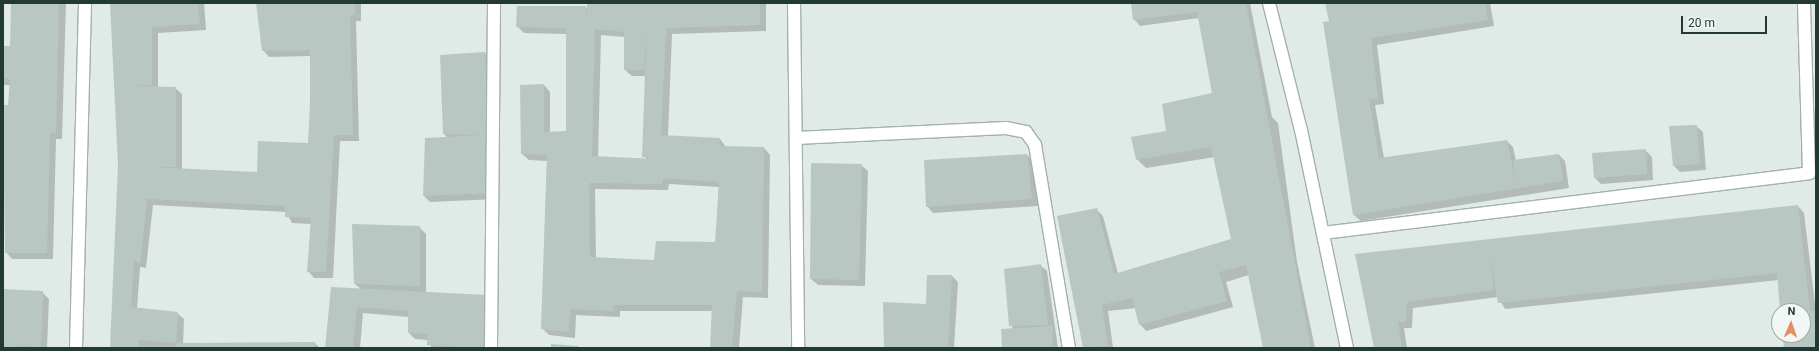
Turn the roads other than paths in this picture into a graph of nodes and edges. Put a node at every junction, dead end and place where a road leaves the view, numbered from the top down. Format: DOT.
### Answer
graph roads {
  1 [pos="84,3"];
  2 [pos="494,3"];
  3 [pos="794,3"];
  4 [pos="1269,3"];
  5 [pos="1804,3"];
  6 [pos="1810,47"];
  7 [pos="796,138"];
  8 [pos="1323,234"];
  9 [pos="76,348"];
  10 [pos="491,348"];
  11 [pos="798,348"];
  12 [pos="1069,348"];
  13 [pos="1347,348"];
  1 -- 9 [label="street"];
  2 -- 10 [label="street"];
  3 -- 7 [label="street"];
  4 -- 8 [label="street"];
  5 -- 6 [label="street"];
  6 -- 8 [label="street"];
  7 -- 11 [label="street"];
  7 -- 12 [label="street"];
  8 -- 13 [label="street"];
}
